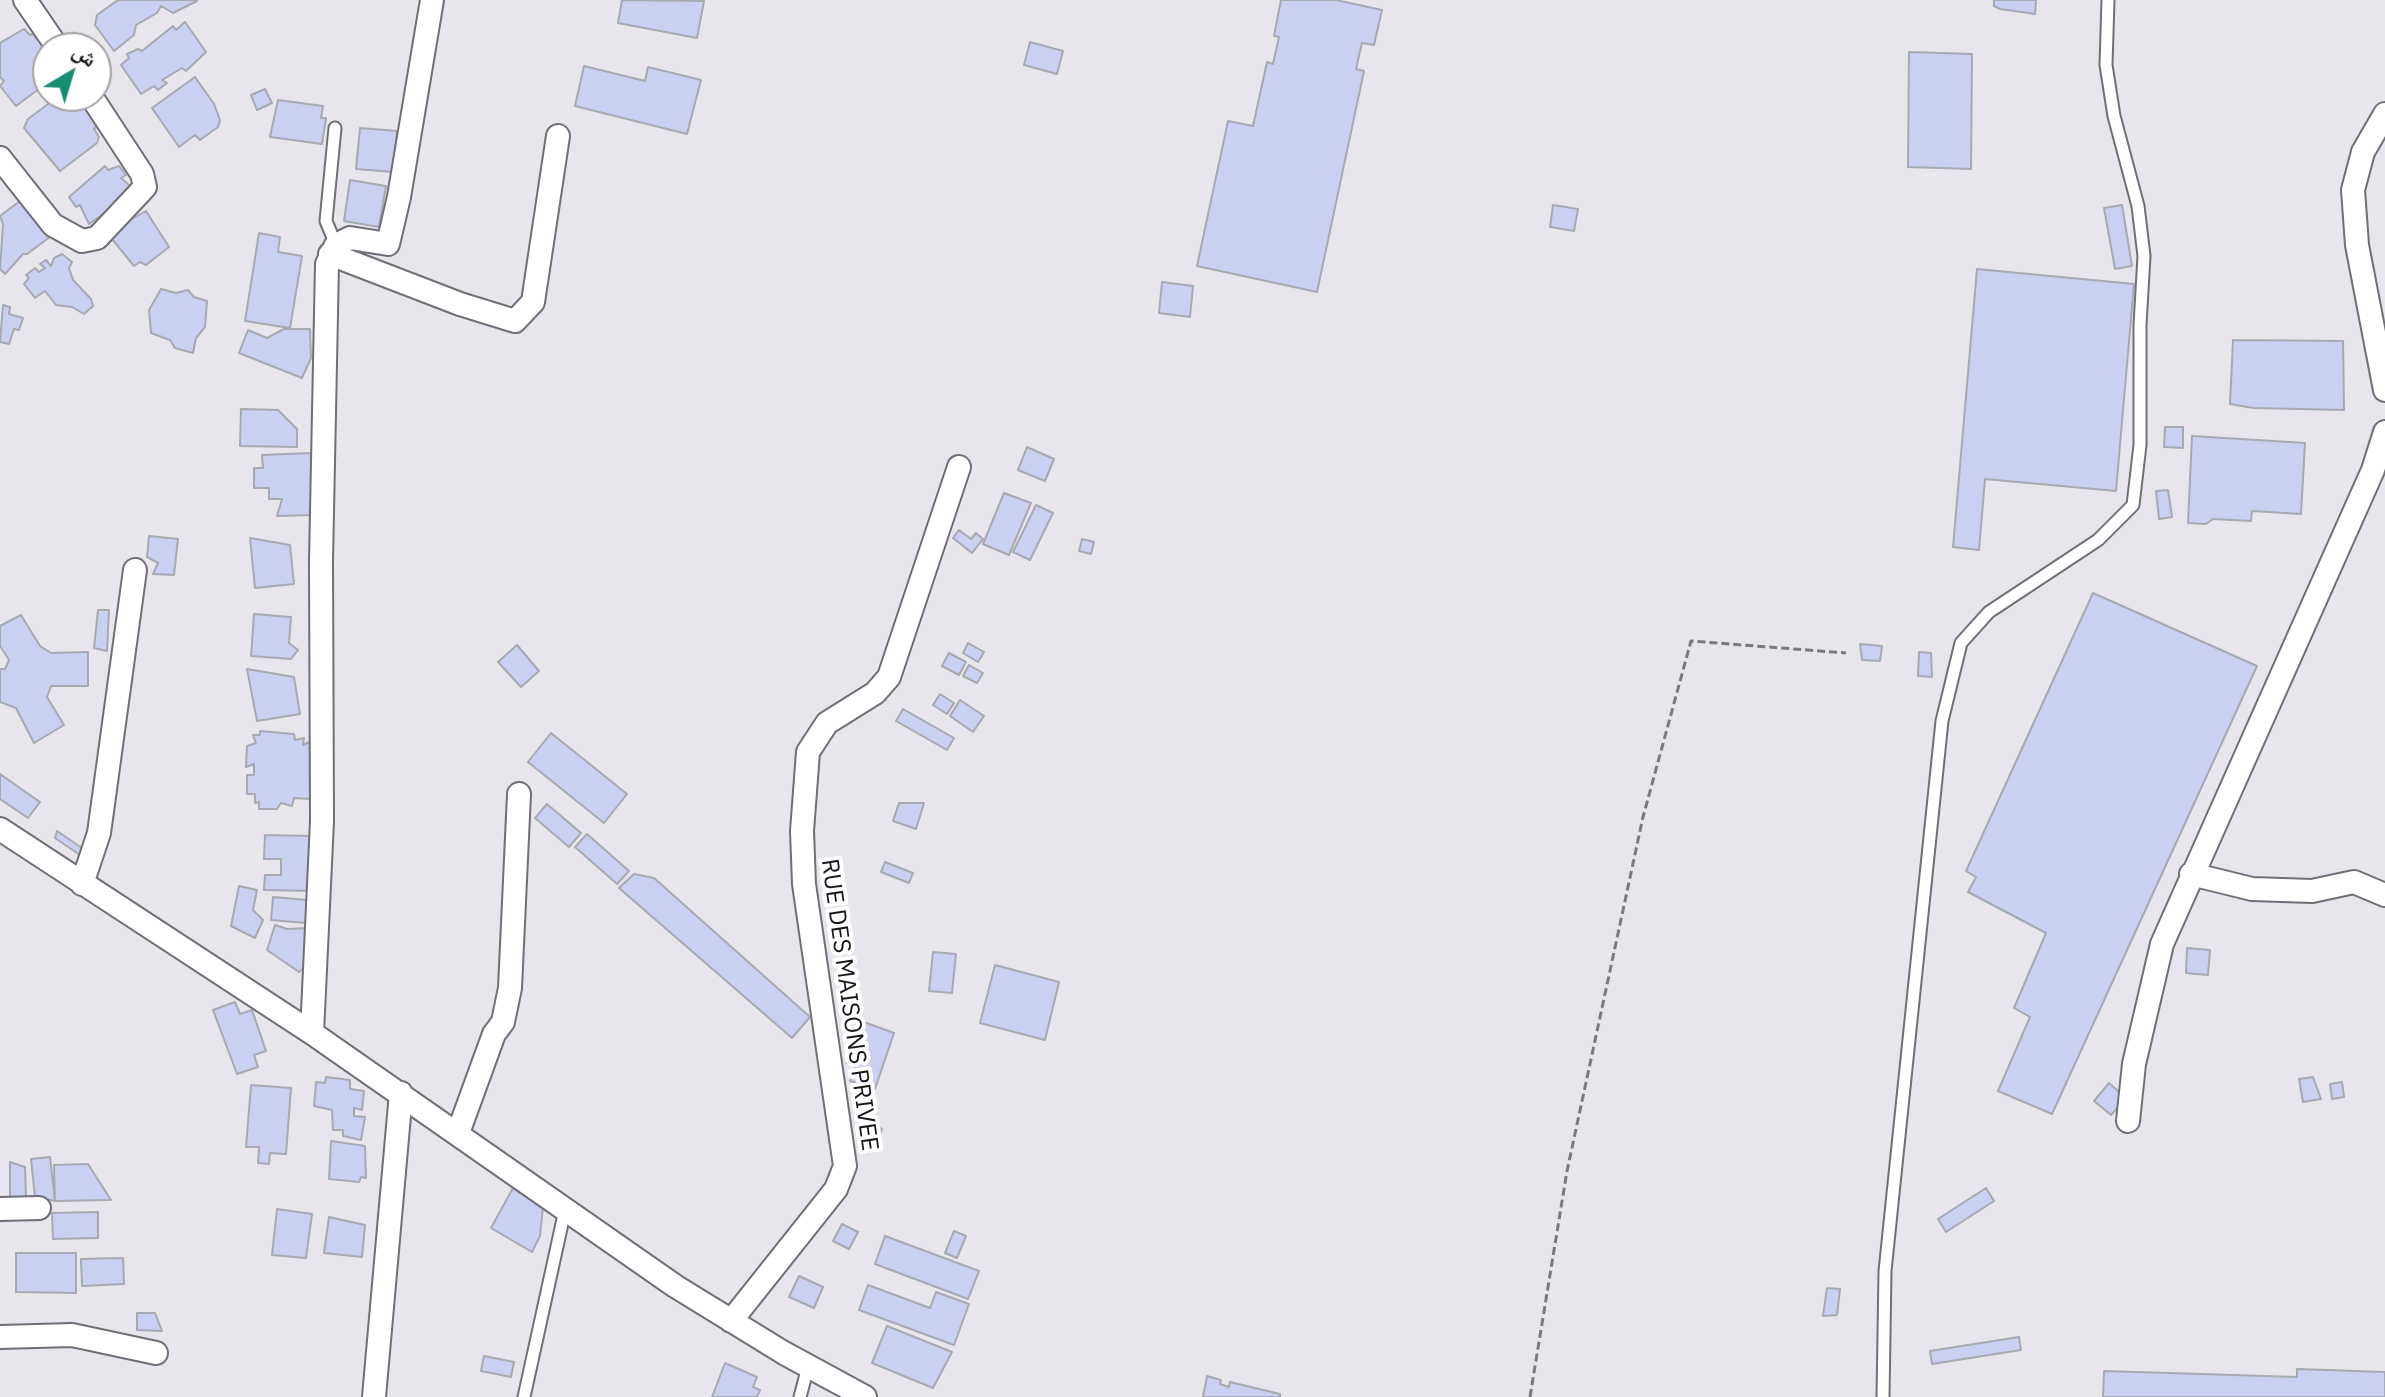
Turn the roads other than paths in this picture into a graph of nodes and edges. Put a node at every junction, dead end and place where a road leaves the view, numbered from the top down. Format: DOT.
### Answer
graph roads {
  1 [pos="25,0"];
  2 [pos="432,0"];
  3 [pos="2108,0"];
  4 [pos="47,32"];
  5 [pos="101,112"];
  6 [pos="2385,114"];
  7 [pos="335,128"];
  8 [pos="558,136"];
  9 [pos="0,158"];
  10 [pos="333,249"];
  11 [pos="2385,390"];
  12 [pos="2385,432"];
  13 [pos="959,467"];
  14 [pos="135,570"];
  15 [pos="519,794"];
  16 [pos="0,829"];
  17 [pos="2191,874"];
  18 [pos="82,884"];
  19 [pos="2385,895"];
  20 [pos="312,1033"];
  21 [pos="401,1093"];
  22 [pos="2128,1121"];
  23 [pos="458,1133"];
  24 [pos="39,1208"];
  25 [pos="0,1209"];
  26 [pos="565,1209"];
  27 [pos="731,1321"];
  28 [pos="0,1337"];
  29 [pos="156,1353"];
  30 [pos="808,1367"];
  31 [pos="374,1397"];
  32 [pos="524,1397"];
  33 [pos="800,1397"];
  34 [pos="865,1397"];
  35 [pos="1883,1397"];
  1 -- 4 [label="street"];
  2 -- 10 [label="street"];
  3 -- 35 [label="lane"];
  5 -- 9 [label="street"];
  6 -- 11 [label="street"];
  7 -- 10 [label="lane"];
  8 -- 10 [label="street"];
  10 -- 20 [label="street"];
  12 -- 17 [label="street"];
  13 -- 27 [label="street, RUE DES MAISONS PRIVEE"];
  14 -- 18 [label="street"];
  15 -- 23 [label="street"];
  16 -- 18 [label="street"];
  17 -- 19 [label="street"];
  17 -- 22 [label="street"];
  18 -- 20 [label="street"];
  20 -- 21 [label="street"];
  21 -- 23 [label="street"];
  21 -- 31 [label="street"];
  23 -- 26 [label="street"];
  24 -- 25 [label="street"];
  26 -- 27 [label="street"];
  26 -- 32 [label="lane"];
  27 -- 30 [label="street"];
  28 -- 29 [label="street"];
  30 -- 33 [label="lane"];
  30 -- 34 [label="street"];
}
